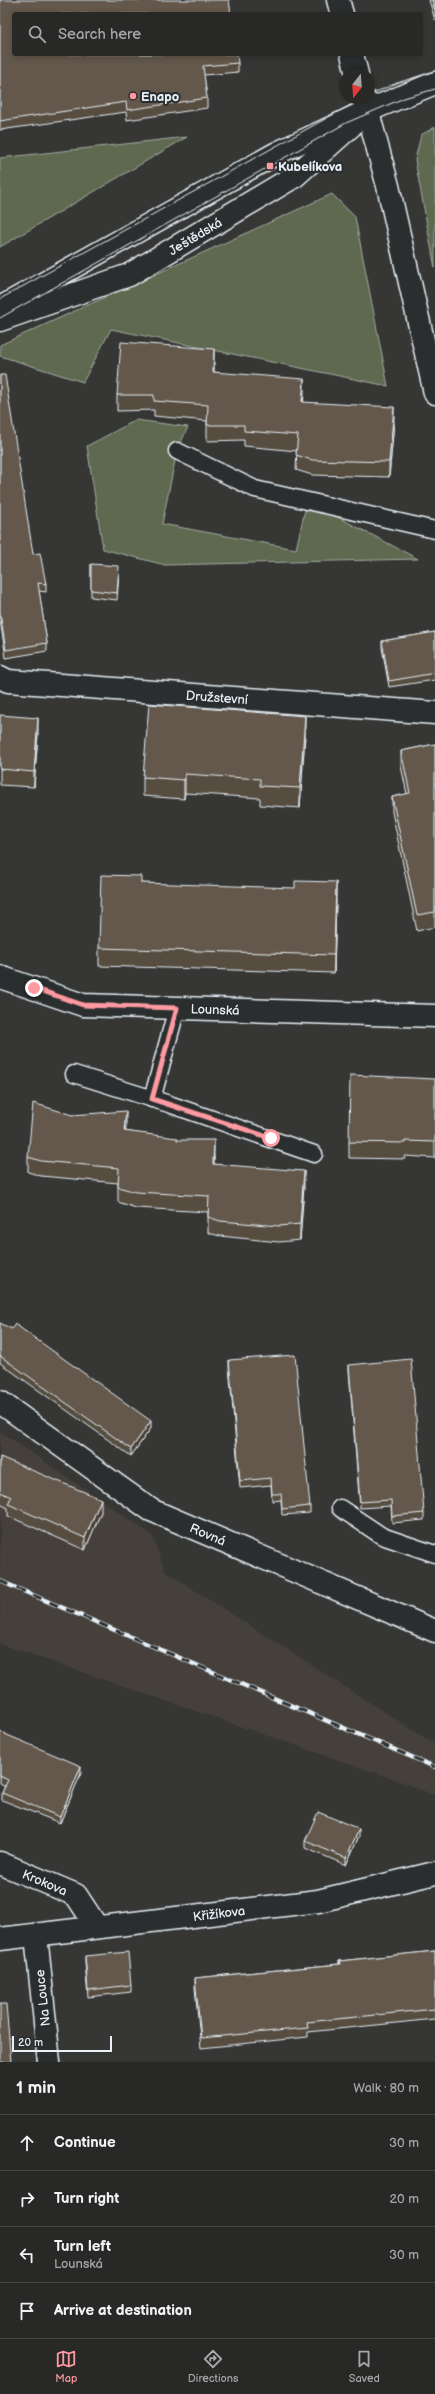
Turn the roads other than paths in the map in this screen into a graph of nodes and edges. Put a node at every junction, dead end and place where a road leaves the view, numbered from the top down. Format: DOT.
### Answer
graph roads {
  1 [pos="338,0"];
  2 [pos="341,12"];
  3 [pos="353,56"];
  4 [pos="356,68"];
  5 [pos="435,83"];
  6 [pos="366,105"];
  7 [pos="0,308"];
  8 [pos="0,320"];
  9 [pos="435,393"];
  10 [pos="177,451"];
  11 [pos="435,530"];
  12 [pos="0,677"];
  13 [pos="435,713"];
  14 [pos="0,976"];
  15 [pos="177,1008"];
  16 [pos="435,1016"];
  17 [pos="74,1074"];
  18 [pos="152,1099"];
  19 [pos="314,1154"];
  20 [pos="0,1402"];
  21 [pos="340,1508"];
  22 [pos="435,1554"];
  23 [pos="435,1631"];
  24 [pos="0,1863"];
  25 [pos="435,1873"];
  26 [pos="98,1927"];
  27 [pos="36,1935"];
  28 [pos="0,1939"];
  29 [pos="49,2062"];
  1 -- 2 [label="street"];
  3 -- 4 [label="street"];
  5 -- 6 [label="street, Ještědská"];
  6 -- 7 [label="street, Ještědská"];
  6 -- 8 [label="street, Ještědská"];
  6 -- 9 [label="street"];
  10 -- 11 [label="lane"];
  12 -- 13 [label="street, Družstevní"];
  14 -- 15 [label="street, Lounská"];
  15 -- 16 [label="street, Lounská"];
  15 -- 18 [label="lane"];
  17 -- 18 [label="lane"];
  18 -- 19 [label="lane"];
  20 -- 23 [label="street, Rovná"];
  21 -- 22 [label="lane"];
  24 -- 26 [label="street, Krokova"];
  25 -- 26 [label="street, Křižíkova"];
  26 -- 27 [label="street, Křižíkova"];
  27 -- 28 [label="street, Křižíkova"];
  27 -- 29 [label="street, Na Louce"];
}
